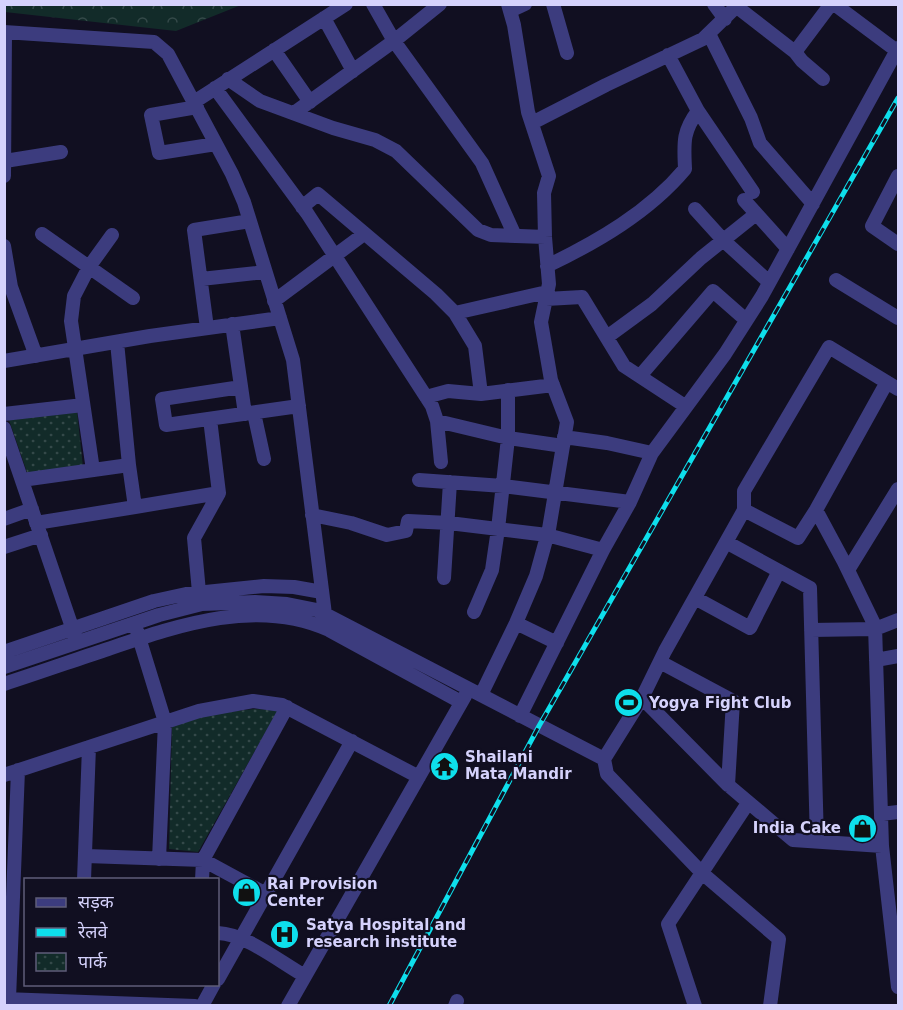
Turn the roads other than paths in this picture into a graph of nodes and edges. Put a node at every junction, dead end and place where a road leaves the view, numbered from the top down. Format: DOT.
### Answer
graph roads {
  1 [pos="346,4"];
  2 [pos="373,4"];
  3 [pos="440,4"];
  4 [pos="525,4"];
  5 [pos="553,4"];
  6 [pos="714,4"];
  7 [pos="833,4"];
  8 [pos="738,6"];
  9 [pos="509,8"];
  10 [pos="324,18"];
  11 [pos="725,19"];
  12 [pos="5,32"];
  13 [pos="709,33"];
  14 [pos="394,41"];
  15 [pos="898,49"];
  16 [pos="274,51"];
  17 [pos="795,52"];
  18 [pos="567,53"];
  19 [pos="668,55"];
  20 [pos="353,71"];
  21 [pos="228,79"];
  22 [pos="823,79"];
  23 [pos="215,88"];
  24 [pos="310,102"];
  25 [pos="195,104"];
  26 [pos="698,111"];
  27 [pos="294,113"];
  28 [pos="532,123"];
  29 [pos="216,144"];
  30 [pos="61,152"];
  31 [pos="5,161"];
  32 [pos="4,176"];
  33 [pos="898,176"];
  34 [pos="898,199"];
  35 [pos="813,204"];
  36 [pos="303,207"];
  37 [pos="695,209"];
  38 [pos="756,214"];
  39 [pos="250,221"];
  40 [pos="872,226"];
  41 [pos="42,234"];
  42 [pos="364,234"];
  43 [pos="112,235"];
  44 [pos="515,236"];
  45 [pos="545,237"];
  46 [pos="723,241"];
  47 [pos="898,244"];
  48 [pos="4,246"];
  49 [pos="788,249"];
  50 [pos="334,256"];
  51 [pos="547,266"];
  52 [pos="88,267"];
  53 [pos="265,272"];
  54 [pos="201,279"];
  55 [pos="836,280"];
  56 [pos="769,282"];
  57 [pos="547,296"];
  58 [pos="133,298"];
  59 [pos="274,301"];
  60 [pos="455,313"];
  61 [pos="280,318"];
  62 [pos="898,318"];
  63 [pos="746,320"];
  64 [pos="232,324"];
  65 [pos="207,328"];
  66 [pos="607,337"];
  67 [pos="117,342"];
  68 [pos="75,349"];
  69 [pos="36,356"];
  70 [pos="4,361"];
  71 [pos="640,376"];
  72 [pos="553,385"];
  73 [pos="893,386"];
  74 [pos="242,387"];
  75 [pos="508,390"];
  76 [pos="481,394"];
  77 [pos="426,397"];
  78 [pos="83,405"];
  79 [pos="299,406"];
  80 [pos="685,406"];
  81 [pos="250,413"];
  82 [pos="4,414"];
  83 [pos="210,419"];
  84 [pos="437,421"];
  85 [pos="4,428"];
  86 [pos="508,438"];
  87 [pos="564,442"];
  88 [pos="652,453"];
  89 [pos="264,459"];
  90 [pos="441,462"];
  91 [pos="129,465"];
  92 [pos="93,470"];
  93 [pos="22,480"];
  94 [pos="419,480"];
  95 [pos="450,482"];
  96 [pos="503,486"];
  97 [pos="898,489"];
  98 [pos="554,493"];
  99 [pos="219,494"];
  100 [pos="630,502"];
  101 [pos="135,507"];
  102 [pos="32,509"];
  103 [pos="744,510"];
  104 [pos="816,510"];
  105 [pos="312,515"];
  106 [pos="4,519"];
  107 [pos="448,523"];
  108 [pos="38,529"];
  109 [pos="498,529"];
  110 [pos="547,535"];
  111 [pos="726,542"];
  112 [pos="4,547"];
  113 [pos="603,550"];
  114 [pos="848,570"];
  115 [pos="779,571"];
  116 [pos="444,578"];
  117 [pos="199,592"];
  118 [pos="322,592"];
  119 [pos="695,598"];
  120 [pos="474,612"];
  121 [pos="325,614"];
  122 [pos="898,620"];
  123 [pos="135,623"];
  124 [pos="516,623"];
  125 [pos="875,629"];
  126 [pos="811,630"];
  127 [pos="75,636"];
  128 [pos="139,638"];
  129 [pos="556,643"];
  130 [pos="4,652"];
  131 [pos="898,656"];
  132 [pos="876,660"];
  133 [pos="660,662"];
  134 [pos="4,667"];
  135 [pos="4,684"];
  136 [pos="475,692"];
  137 [pos="642,698"];
  138 [pos="461,702"];
  139 [pos="287,707"];
  140 [pos="520,716"];
  141 [pos="165,722"];
  142 [pos="352,741"];
  143 [pos="90,747"];
  144 [pos="604,759"];
  145 [pos="11,772"];
  146 [pos="419,777"];
  147 [pos="728,785"];
  148 [pos="748,803"];
  149 [pos="898,812"];
  150 [pos="881,814"];
  151 [pos="817,841"];
  152 [pos="882,846"];
  153 [pos="10,850"];
  154 [pos="86,856"];
  155 [pos="159,859"];
  156 [pos="203,860"];
  157 [pos="702,873"];
  158 [pos="84,878"];
  159 [pos="202,878"];
  160 [pos="893,890"];
  161 [pos="266,894"];
  162 [pos="19,926"];
  163 [pos="219,933"];
  164 [pos="240,938"];
  165 [pos="305,976"];
  166 [pos="219,977"];
  167 [pos="213,986"];
  168 [pos="898,987"];
  169 [pos="7,999"];
  170 [pos="117,1004"];
  171 [pos="195,1005"];
  172 [pos="202,1005"];
  173 [pos="288,1005"];
  174 [pos="696,1005"];
  175 [pos="770,1005"];
  1 -- 10 [label="street"];
  2 -- 14 [label="street"];
  3 -- 14 [label="street"];
  4 -- 9 [label="street"];
  5 -- 18 [label="street"];
  6 -- 11 [label="street"];
  7 -- 15 [label="street"];
  7 -- 17 [label="street"];
  8 -- 11 [label="street"];
  8 -- 17 [label="street"];
  9 -- 28 [label="street"];
  10 -- 16 [label="street"];
  10 -- 20 [label="street"];
  11 -- 13 [label="street"];
  12 -- 25 [label="street"];
  12 -- 31 [label="street"];
  13 -- 19 [label="street"];
  13 -- 35 [label="street"];
  14 -- 20 [label="street"];
  14 -- 44 [label="street"];
  15 -- 35 [label="street"];
  16 -- 21 [label="street"];
  16 -- 24 [label="street"];
  17 -- 22 [label="street"];
  19 -- 26 [label="street"];
  19 -- 28 [label="street"];
  20 -- 24 [label="street"];
  21 -- 23 [label="street"];
  21 -- 27 [label="street"];
  23 -- 25 [label="street"];
  23 -- 36 [label="street"];
  24 -- 27 [label="street"];
  25 -- 29 [label="street"];
  25 -- 29 [label="street"];
  26 -- 38 [label="street"];
  26 -- 51 [label="street"];
  27 -- 44 [label="street"];
  28 -- 45 [label="street"];
  29 -- 39 [label="street"];
  30 -- 31 [label="street"];
  31 -- 32 [label="street"];
  33 -- 40 [label="street"];
  34 -- 40 [label="street"];
  35 -- 49 [label="street"];
  36 -- 42 [label="street"];
  36 -- 50 [label="street"];
  37 -- 46 [label="street"];
  38 -- 46 [label="street"];
  38 -- 49 [label="street"];
  39 -- 53 [label="street"];
  39 -- 54 [label="street"];
  40 -- 47 [label="street"];
  41 -- 52 [label="street"];
  42 -- 50 [label="street"];
  42 -- 60 [label="street"];
  43 -- 52 [label="street"];
  44 -- 45 [label="street"];
  45 -- 51 [label="street"];
  46 -- 56 [label="street"];
  46 -- 66 [label="street"];
  48 -- 69 [label="street"];
  49 -- 56 [label="street"];
  50 -- 59 [label="street"];
  50 -- 77 [label="street"];
  51 -- 57 [label="street"];
  52 -- 58 [label="street"];
  52 -- 68 [label="street"];
  53 -- 54 [label="street"];
  53 -- 59 [label="street"];
  54 -- 65 [label="street"];
  55 -- 62 [label="street"];
  56 -- 63 [label="street"];
  57 -- 60 [label="street"];
  57 -- 66 [label="street"];
  57 -- 72 [label="street"];
  59 -- 61 [label="street"];
  60 -- 76 [label="street"];
  61 -- 64 [label="street"];
  61 -- 79 [label="street"];
  63 -- 71 [label="street"];
  63 -- 80 [label="street"];
  64 -- 65 [label="street"];
  64 -- 74 [label="street"];
  65 -- 67 [label="street"];
  66 -- 71 [label="street"];
  67 -- 68 [label="street"];
  67 -- 91 [label="street"];
  68 -- 69 [label="street"];
  68 -- 78 [label="street"];
  69 -- 70 [label="street"];
  71 -- 80 [label="street"];
  72 -- 75 [label="street"];
  72 -- 87 [label="street"];
  73 -- 103 [label="street"];
  73 -- 104 [label="street"];
  74 -- 81 [label="street"];
  74 -- 83 [label="street"];
  75 -- 76 [label="street"];
  75 -- 86 [label="street"];
  76 -- 77 [label="street"];
  77 -- 84 [label="street"];
  78 -- 82 [label="street"];
  78 -- 92 [label="street"];
  79 -- 81 [label="street"];
  79 -- 105 [label="street"];
  80 -- 88 [label="street"];
  81 -- 83 [label="street"];
  81 -- 89 [label="street"];
  83 -- 99 [label="street"];
  84 -- 86 [label="street"];
  84 -- 90 [label="street"];
  85 -- 93 [label="street"];
  86 -- 87 [label="street"];
  86 -- 96 [label="street"];
  87 -- 88 [label="street"];
  87 -- 98 [label="street"];
  88 -- 100 [label="street"];
  91 -- 92 [label="street"];
  91 -- 101 [label="street"];
  92 -- 93 [label="street"];
  93 -- 102 [label="street"];
  94 -- 95 [label="street"];
  95 -- 96 [label="street"];
  95 -- 107 [label="street"];
  96 -- 98 [label="street"];
  96 -- 109 [label="street"];
  97 -- 114 [label="street"];
  98 -- 100 [label="street"];
  98 -- 110 [label="street"];
  99 -- 101 [label="street"];
  99 -- 117 [label="street"];
  100 -- 113 [label="street"];
  101 -- 108 [label="street"];
  102 -- 106 [label="street"];
  102 -- 108 [label="street"];
  103 -- 104 [label="street"];
  103 -- 111 [label="street"];
  104 -- 114 [label="street"];
  105 -- 107 [label="street"];
  105 -- 118 [label="street"];
  107 -- 109 [label="street"];
  107 -- 116 [label="street"];
  108 -- 112 [label="street"];
  108 -- 127 [label="street"];
  109 -- 110 [label="street"];
  109 -- 120 [label="street"];
  110 -- 113 [label="street"];
  110 -- 124 [label="street"];
  111 -- 115 [label="street"];
  111 -- 119 [label="street"];
  113 -- 129 [label="street"];
  114 -- 125 [label="street"];
  115 -- 119 [label="street"];
  115 -- 126 [label="street"];
  117 -- 118 [label="street"];
  117 -- 127 [label="street"];
  118 -- 121 [label="street"];
  119 -- 133 [label="street"];
  121 -- 123 [label="street"];
  121 -- 136 [label="street"];
  122 -- 125 [label="street"];
  123 -- 127 [label="street"];
  123 -- 128 [label="street"];
  124 -- 129 [label="street"];
  124 -- 136 [label="street"];
  125 -- 126 [label="street"];
  125 -- 132 [label="street"];
  126 -- 151 [label="street"];
  127 -- 130 [label="street"];
  127 -- 134 [label="street"];
  128 -- 135 [label="street"];
  128 -- 138 [label="street"];
  128 -- 141 [label="street"];
  129 -- 140 [label="street"];
  131 -- 132 [label="street"];
  132 -- 150 [label="street"];
  133 -- 137 [label="street"];
  133 -- 147 [label="street"];
  136 -- 138 [label="street"];
  136 -- 140 [label="street"];
  137 -- 144 [label="street"];
  137 -- 147 [label="street"];
  138 -- 146 [label="street"];
  139 -- 141 [label="street"];
  139 -- 142 [label="street"];
  139 -- 156 [label="street"];
  140 -- 144 [label="street"];
  141 -- 143 [label="street"];
  141 -- 155 [label="street"];
  142 -- 146 [label="street"];
  142 -- 161 [label="street"];
  143 -- 145 [label="street"];
  143 -- 154 [label="street"];
  144 -- 157 [label="street"];
  145 -- 153 [label="street"];
  146 -- 165 [label="street"];
  147 -- 148 [label="street"];
  148 -- 151 [label="street"];
  148 -- 157 [label="street"];
  149 -- 150 [label="street"];
  150 -- 152 [label="street"];
  151 -- 152 [label="street"];
  152 -- 160 [label="street"];
  153 -- 162 [label="street"];
  154 -- 155 [label="street"];
  154 -- 158 [label="street"];
  155 -- 156 [label="street"];
  156 -- 159 [label="street"];
  156 -- 161 [label="street"];
  157 -- 174 [label="street"];
  157 -- 175 [label="street"];
  160 -- 168 [label="street"];
  161 -- 164 [label="street"];
  162 -- 169 [label="street"];
  163 -- 164 [label="street"];
  164 -- 165 [label="street"];
  164 -- 166 [label="street"];
  165 -- 173 [label="street"];
  167 -- 172 [label="street"];
  169 -- 170 [label="street"];
  170 -- 171 [label="street"];
}
